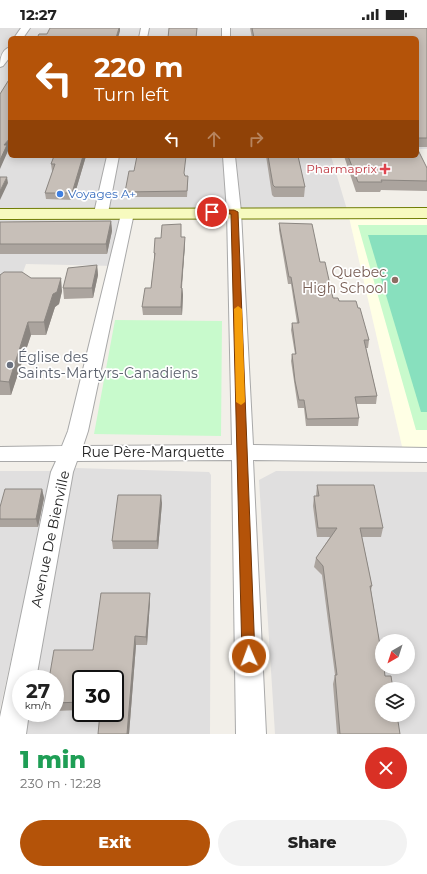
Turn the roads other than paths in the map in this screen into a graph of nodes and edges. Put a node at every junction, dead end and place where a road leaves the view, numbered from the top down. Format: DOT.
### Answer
graph roads {
  1 [pos="26,28"];
  2 [pos="20,36"];
  3 [pos="8,53"];
  4 [pos="0,64"];
  5 [pos="113,158"];
  6 [pos="229,158"];
  7 [pos="234,212"];
  8 [pos="101,213"];
  9 [pos="127,213"];
  10 [pos="427,213"];
  11 [pos="0,214"];
  12 [pos="71,452"];
  13 [pos="242,453"];
  14 [pos="0,454"];
  15 [pos="427,455"];
  16 [pos="24,670"];
  17 [pos="13,722"];
  18 [pos="11,734"];
  19 [pos="251,734"];
  1 -- 2 [label="street"];
  3 -- 4 [label="street"];
  5 -- 8 [label="street"];
  6 -- 7 [label="street"];
  7 -- 9 [label="main road"];
  7 -- 10 [label="main road"];
  7 -- 13 [label="street"];
  8 -- 9 [label="main road"];
  8 -- 11 [label="main road"];
  9 -- 12 [label="street, Avenue De Bienville"];
  12 -- 13 [label="street, Rue Père-Marquette"];
  12 -- 14 [label="street, Rue Père-Marquette"];
  12 -- 16 [label="street, Avenue De Bienville"];
  13 -- 15 [label="street, Rue Père-Marquette"];
  13 -- 19 [label="street"];
  17 -- 18 [label="street"];
}
